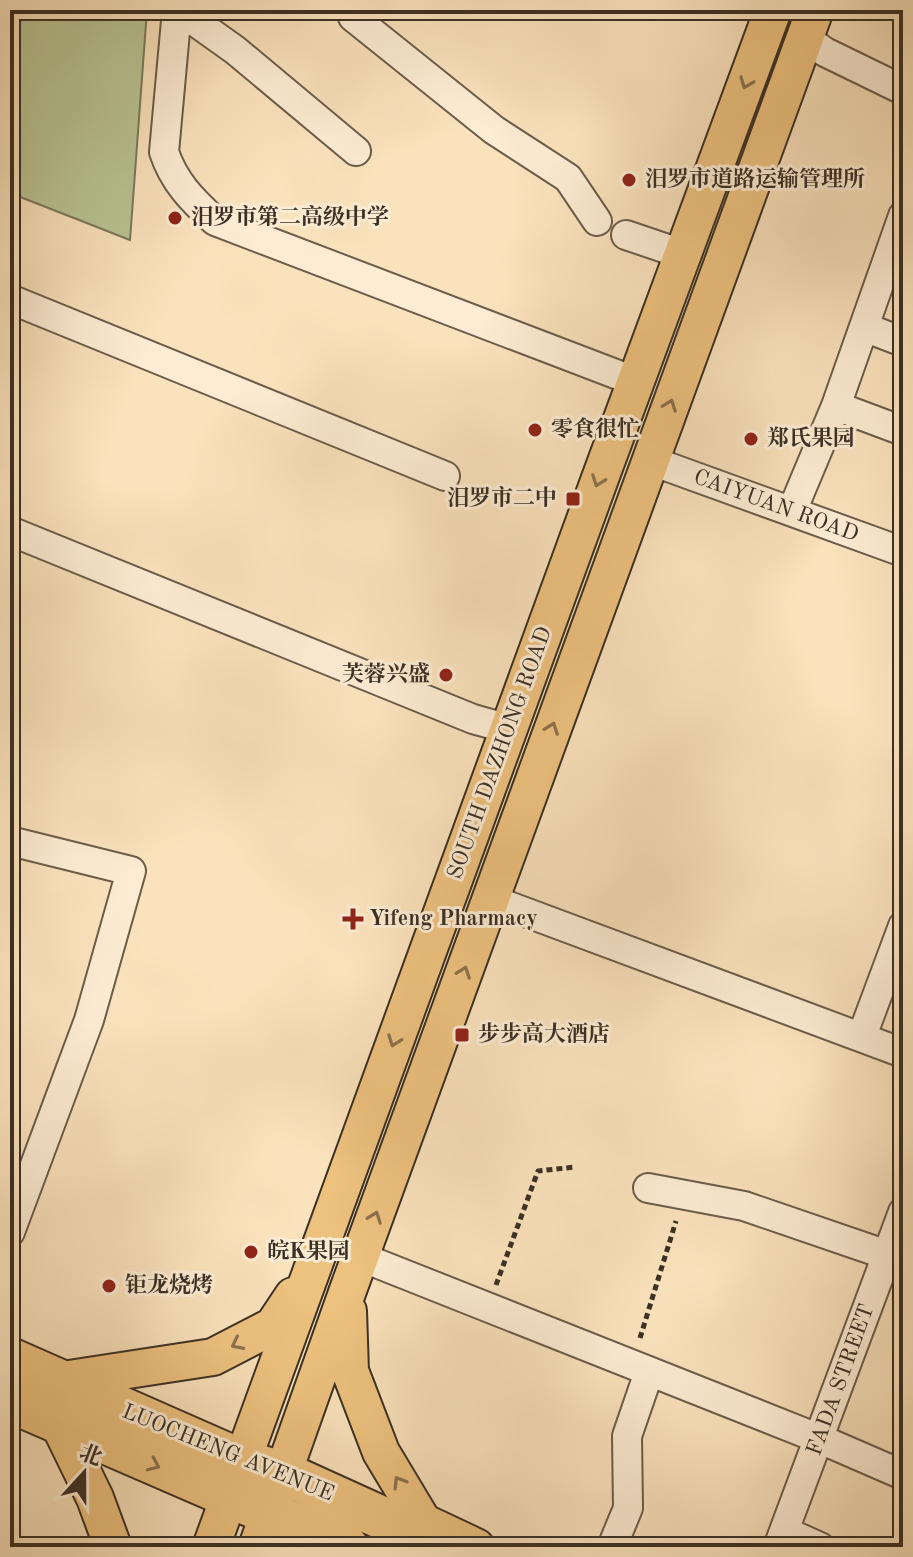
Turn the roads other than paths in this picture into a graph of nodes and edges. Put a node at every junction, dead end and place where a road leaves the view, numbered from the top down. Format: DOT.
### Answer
graph roads {
  1 [pos="178,10"];
  2 [pos="770,11"];
  3 [pos="353,17"];
  4 [pos="810,24"];
  5 [pos="903,90"];
  6 [pos="356,151"];
  7 [pos="903,216"];
  8 [pos="597,221"];
  9 [pos="626,235"];
  10 [pos="682,254"];
  11 [pos="893,276"];
  12 [pos="10,299"];
  13 [pos="864,327"];
  14 [pos="903,342"];
  15 [pos="634,381"];
  16 [pos="836,406"];
  17 [pos="903,431"];
  18 [pos="649,460"];
  19 [pos="445,476"];
  20 [pos="792,511"];
  21 [pos="10,531"];
  22 [pos="903,552"];
  23 [pos="509,729"];
  24 [pos="10,841"];
  25 [pos="490,899"];
  26 [pos="903,926"];
  27 [pos="862,1036"];
  28 [pos="903,1053"];
  29 [pos="648,1188"];
  30 [pos="903,1212"];
  31 [pos="10,1232"];
  32 [pos="887,1255"];
  33 [pos="310,1272"];
  34 [pos="354,1273"];
  35 [pos="10,1359"];
  36 [pos="640,1369"];
  37 [pos="56,1381"];
  38 [pos="10,1401"];
  39 [pos="58,1422"];
  40 [pos="820,1439"];
  41 [pos="903,1475"];
  42 [pos="252,1477"];
  43 [pos="263,1530"];
  44 [pos="781,1539"];
  45 [pos="113,1547"];
  46 [pos="211,1547"];
  47 [pos="347,1547"];
  48 [pos="446,1547"];
  49 [pos="476,1547"];
  50 [pos="612,1547"];
  51 [pos="820,1547"];
  1 -- 6 [label="street"];
  1 -- 15 [label="street"];
  2 -- 10 [label="main road, SOUTH DAZHONG ROAD, one-way"];
  3 -- 8 [label="street"];
  4 -- 5 [label="street"];
  18 -- 4 [label="main road, SOUTH DAZHONG ROAD, one-way"];
  7 -- 11 [label="street"];
  9 -- 10 [label="street"];
  10 -- 15 [label="main road, SOUTH DAZHONG ROAD"];
  11 -- 13 [label="street"];
  12 -- 19 [label="street"];
  13 -- 14 [label="street"];
  13 -- 16 [label="street"];
  15 -- 23 [label="main road, SOUTH DAZHONG ROAD, one-way"];
  16 -- 17 [label="street"];
  16 -- 20 [label="street"];
  18 -- 20 [label="street, CAIYUAN ROAD"];
  25 -- 18 [label="main road, SOUTH DAZHONG ROAD, one-way"];
  20 -- 22 [label="street, CAIYUAN ROAD"];
  21 -- 23 [label="street"];
  23 -- 33 [label="main road, SOUTH DAZHONG ROAD, one-way"];
  24 -- 31 [label="street"];
  25 -- 27 [label="street"];
  34 -- 25 [label="main road, SOUTH DAZHONG ROAD, one-way"];
  26 -- 27 [label="street"];
  27 -- 28 [label="street"];
  29 -- 32 [label="street"];
  30 -- 32 [label="street, FADA STREET"];
  32 -- 40 [label="street, FADA STREET"];
  33 -- 37 [label="main road, one-way"];
  33 -- 42 [label="main road, SOUTH DAZHONG ROAD"];
  34 -- 36 [label="street"];
  34 -- 42 [label="main road, SOUTH DAZHONG ROAD"];
  49 -- 34 [label="main road, one-way"];
  35 -- 37 [label="highway, LUOCHENG AVENUE"];
  36 -- 40 [label="street"];
  36 -- 50 [label="street"];
  37 -- 42 [label="highway, LUOCHENG AVENUE"];
  38 -- 39 [label="highway, LUOCHENG AVENUE"];
  39 -- 42 [label="highway, LUOCHENG AVENUE, one-way"];
  39 -- 45 [label="main road"];
  40 -- 41 [label="street"];
  40 -- 44 [label="street, FADA STREET"];
  42 -- 43 [label="highway, LUOCHENG AVENUE"];
  42 -- 46 [label="main road"];
  42 -- 48 [label="highway, LUOCHENG AVENUE"];
  43 -- 47 [label="highway, LUOCHENG AVENUE"];
  44 -- 51 [label="street"];
}
